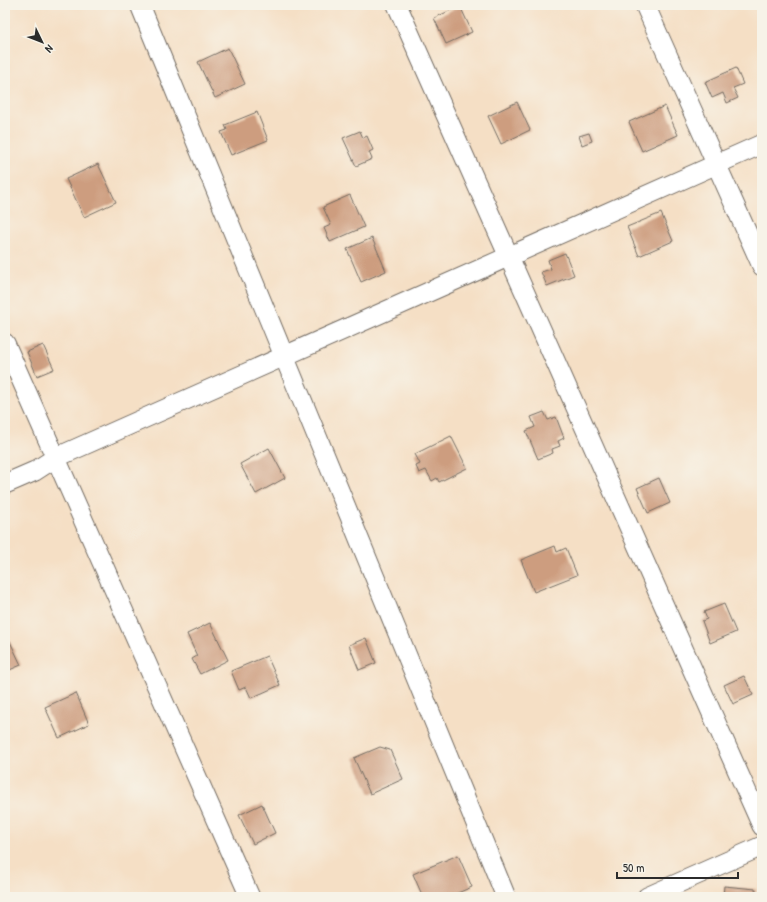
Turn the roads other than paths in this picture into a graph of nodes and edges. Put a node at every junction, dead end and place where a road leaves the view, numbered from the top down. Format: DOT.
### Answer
graph roads {
  1 [pos="140,5"];
  2 [pos="397,5"];
  3 [pos="645,5"];
  4 [pos="762,144"];
  5 [pos="716,165"];
  6 [pos="508,257"];
  7 [pos="762,266"];
  8 [pos="5,343"];
  9 [pos="284,356"];
  10 [pos="56,458"];
  11 [pos="5,484"];
  12 [pos="762,826"];
  13 [pos="762,846"];
  14 [pos="250,897"];
  15 [pos="506,897"];
  16 [pos="647,897"];
  1 -- 9 [label="street"];
  2 -- 6 [label="street"];
  3 -- 5 [label="street"];
  4 -- 5 [label="street"];
  5 -- 6 [label="street"];
  5 -- 7 [label="street"];
  6 -- 9 [label="street"];
  6 -- 12 [label="street"];
  8 -- 10 [label="street"];
  9 -- 10 [label="street"];
  9 -- 15 [label="street"];
  10 -- 11 [label="street"];
  10 -- 14 [label="street"];
  13 -- 16 [label="street"];
}
